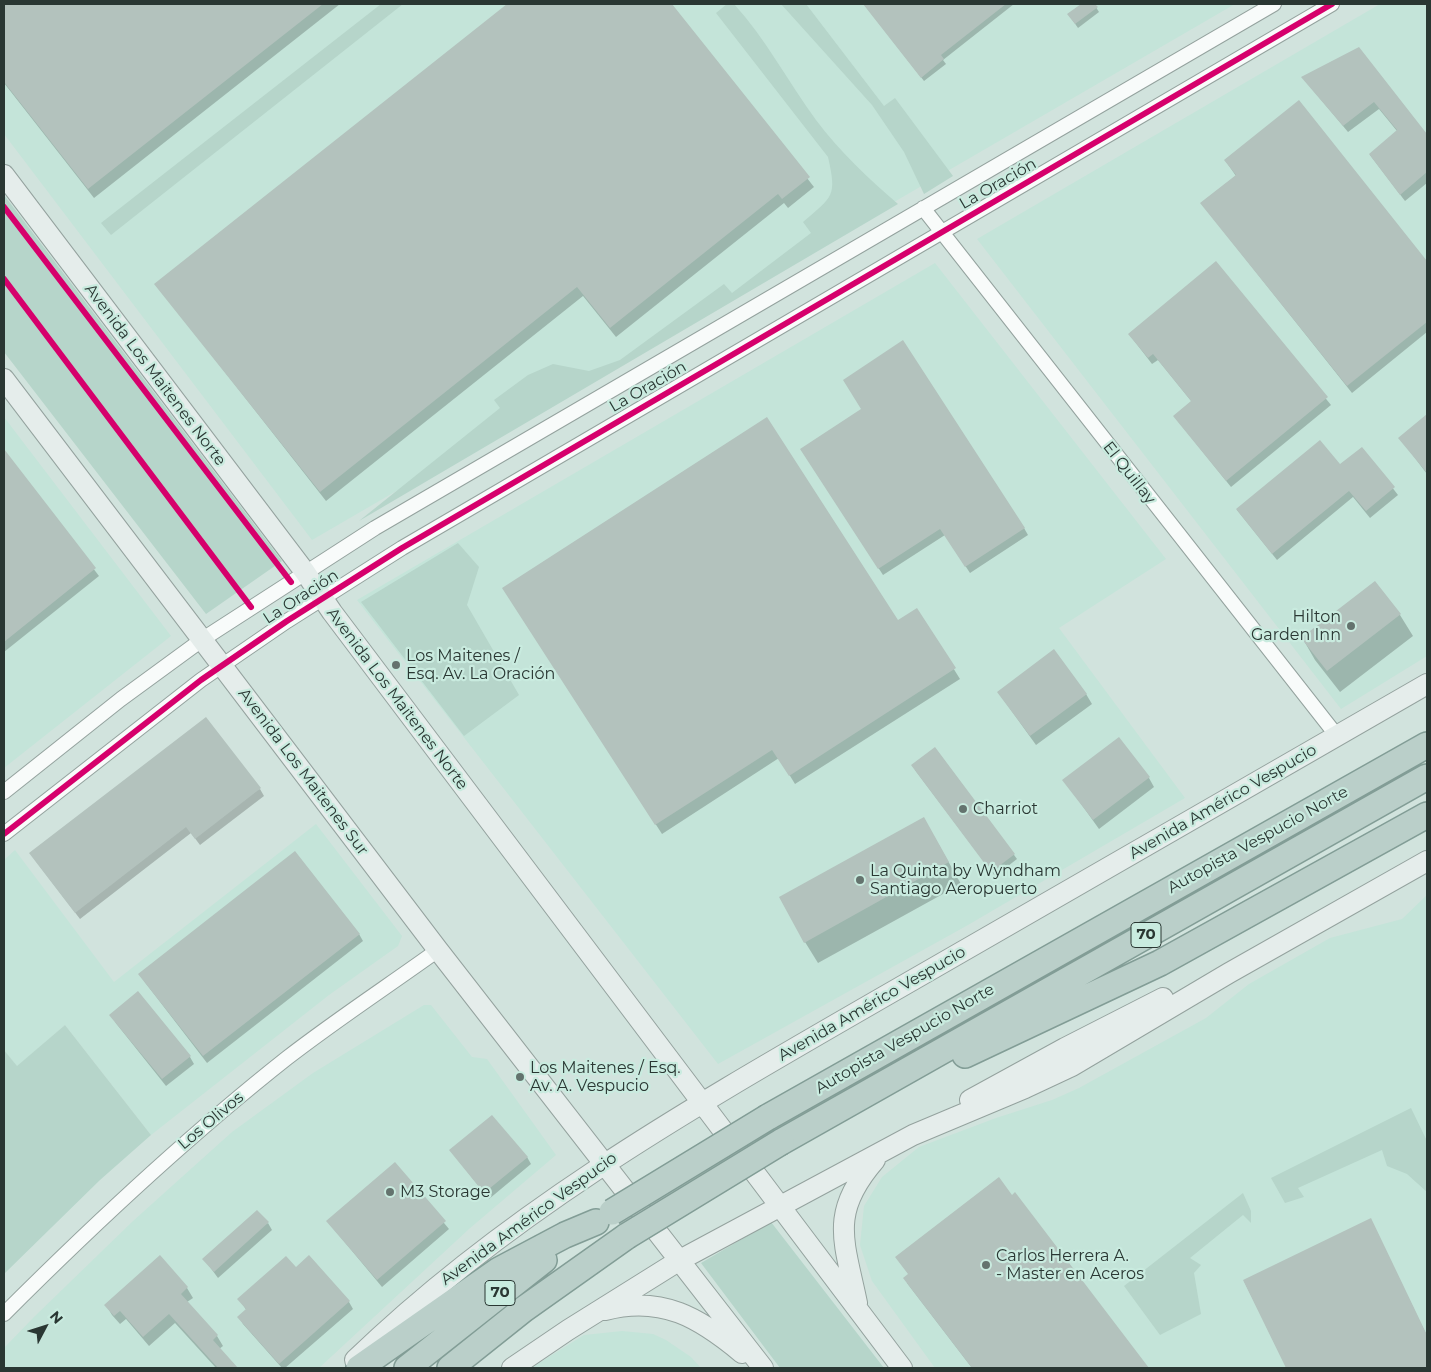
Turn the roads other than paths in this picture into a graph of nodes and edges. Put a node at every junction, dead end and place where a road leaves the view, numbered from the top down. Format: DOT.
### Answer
graph roads {
  1 [pos="1274,4"];
  2 [pos="1332,4"];
  3 [pos="4,175"];
  4 [pos="923,208"];
  5 [pos="941,233"];
  6 [pos="4,379"];
  7 [pos="305,572"];
  8 [pos="322,598"];
  9 [pos="203,639"];
  10 [pos="222,665"];
  11 [pos="1427,684"];
  12 [pos="1427,732"];
  13 [pos="1337,736"];
  14 [pos="1427,745"];
  15 [pos="1427,777"];
  16 [pos="4,792"];
  17 [pos="1342,793"];
  18 [pos="1427,815"];
  19 [pos="1427,824"];
  20 [pos="4,834"];
  21 [pos="1385,839"];
  22 [pos="1427,861"];
  23 [pos="438,950"];
  24 [pos="865,1094"];
  25 [pos="702,1102"];
  26 [pos="885,1150"];
  27 [pos="603,1164"];
  28 [pos="779,1206"];
  29 [pos="604,1217"];
  30 [pos="680,1260"];
  31 [pos="858,1310"];
  32 [pos="594,1313"];
  33 [pos="4,1314"];
  34 [pos="347,1368"];
  35 [pos="359,1368"];
  36 [pos="407,1368"];
  37 [pos="450,1368"];
  38 [pos="512,1368"];
  39 [pos="762,1368"];
  40 [pos="902,1368"];
  1 -- 4 [label="street, La Oración"];
  2 -- 5 [label="street, La Oración"];
  3 -- 7 [label="street, Avenida Los Maitenes Norte"];
  4 -- 5 [label="street, El Quillay"];
  4 -- 7 [label="street, La Oración"];
  5 -- 8 [label="street, La Oración"];
  5 -- 13 [label="street, El Quillay"];
  6 -- 9 [label="street, Avenida Los Maitenes Sur"];
  7 -- 8 [label="street, Avenida Los Maitenes Norte"];
  7 -- 9 [label="street, La Oración"];
  8 -- 10 [label="street, La Oración"];
  8 -- 25 [label="street, Avenida Los Maitenes Norte"];
  9 -- 10 [label="street, Avenida Los Maitenes Sur"];
  9 -- 16 [label="street, La Oración"];
  10 -- 20 [label="street, La Oración"];
  10 -- 23 [label="street, Avenida Los Maitenes Sur"];
  11 -- 13 [label="street, Avenida Américo Vespucio"];
  12 -- 17 [label="highway"];
  13 -- 25 [label="street, Avenida Américo Vespucio"];
  14 -- 17 [label="highway, Autopista Vespucio Norte / 70"];
  15 -- 24 [label="highway, Autopista Vespucio Norte / 70"];
  17 -- 29 [label="highway, Autopista Vespucio Norte / 70, bridge"];
  18 -- 21 [label="highway"];
  19 -- 21 [label="highway"];
  21 -- 24 [label="highway"];
  22 -- 26 [label="street"];
  23 -- 27 [label="street, Avenida Los Maitenes Sur"];
  23 -- 33 [label="street, Los Olivos"];
  24 -- 37 [label="highway, Autopista Vespucio Norte / 70, bridge"];
  25 -- 27 [label="street, Avenida Américo Vespucio"];
  25 -- 28 [label="street, Avenida Los Maitenes Norte"];
  26 -- 28 [label="street"];
  26 -- 31 [label="street"];
  27 -- 30 [label="street, Avenida Los Maitenes Sur"];
  27 -- 34 [label="street, Avenida Américo Vespucio"];
  28 -- 30 [label="street"];
  28 -- 31 [label="street, Avenida Los Maitenes Norte"];
  29 -- 35 [label="highway"];
  29 -- 36 [label="highway, Autopista Vespucio Norte / 70"];
  30 -- 32 [label="street"];
  30 -- 39 [label="street, Avenida Los Maitenes Sur"];
  31 -- 40 [label="street, Avenida Los Maitenes Norte"];
  32 -- 38 [label="street"];
  32 -- 39 [label="street"];
}
